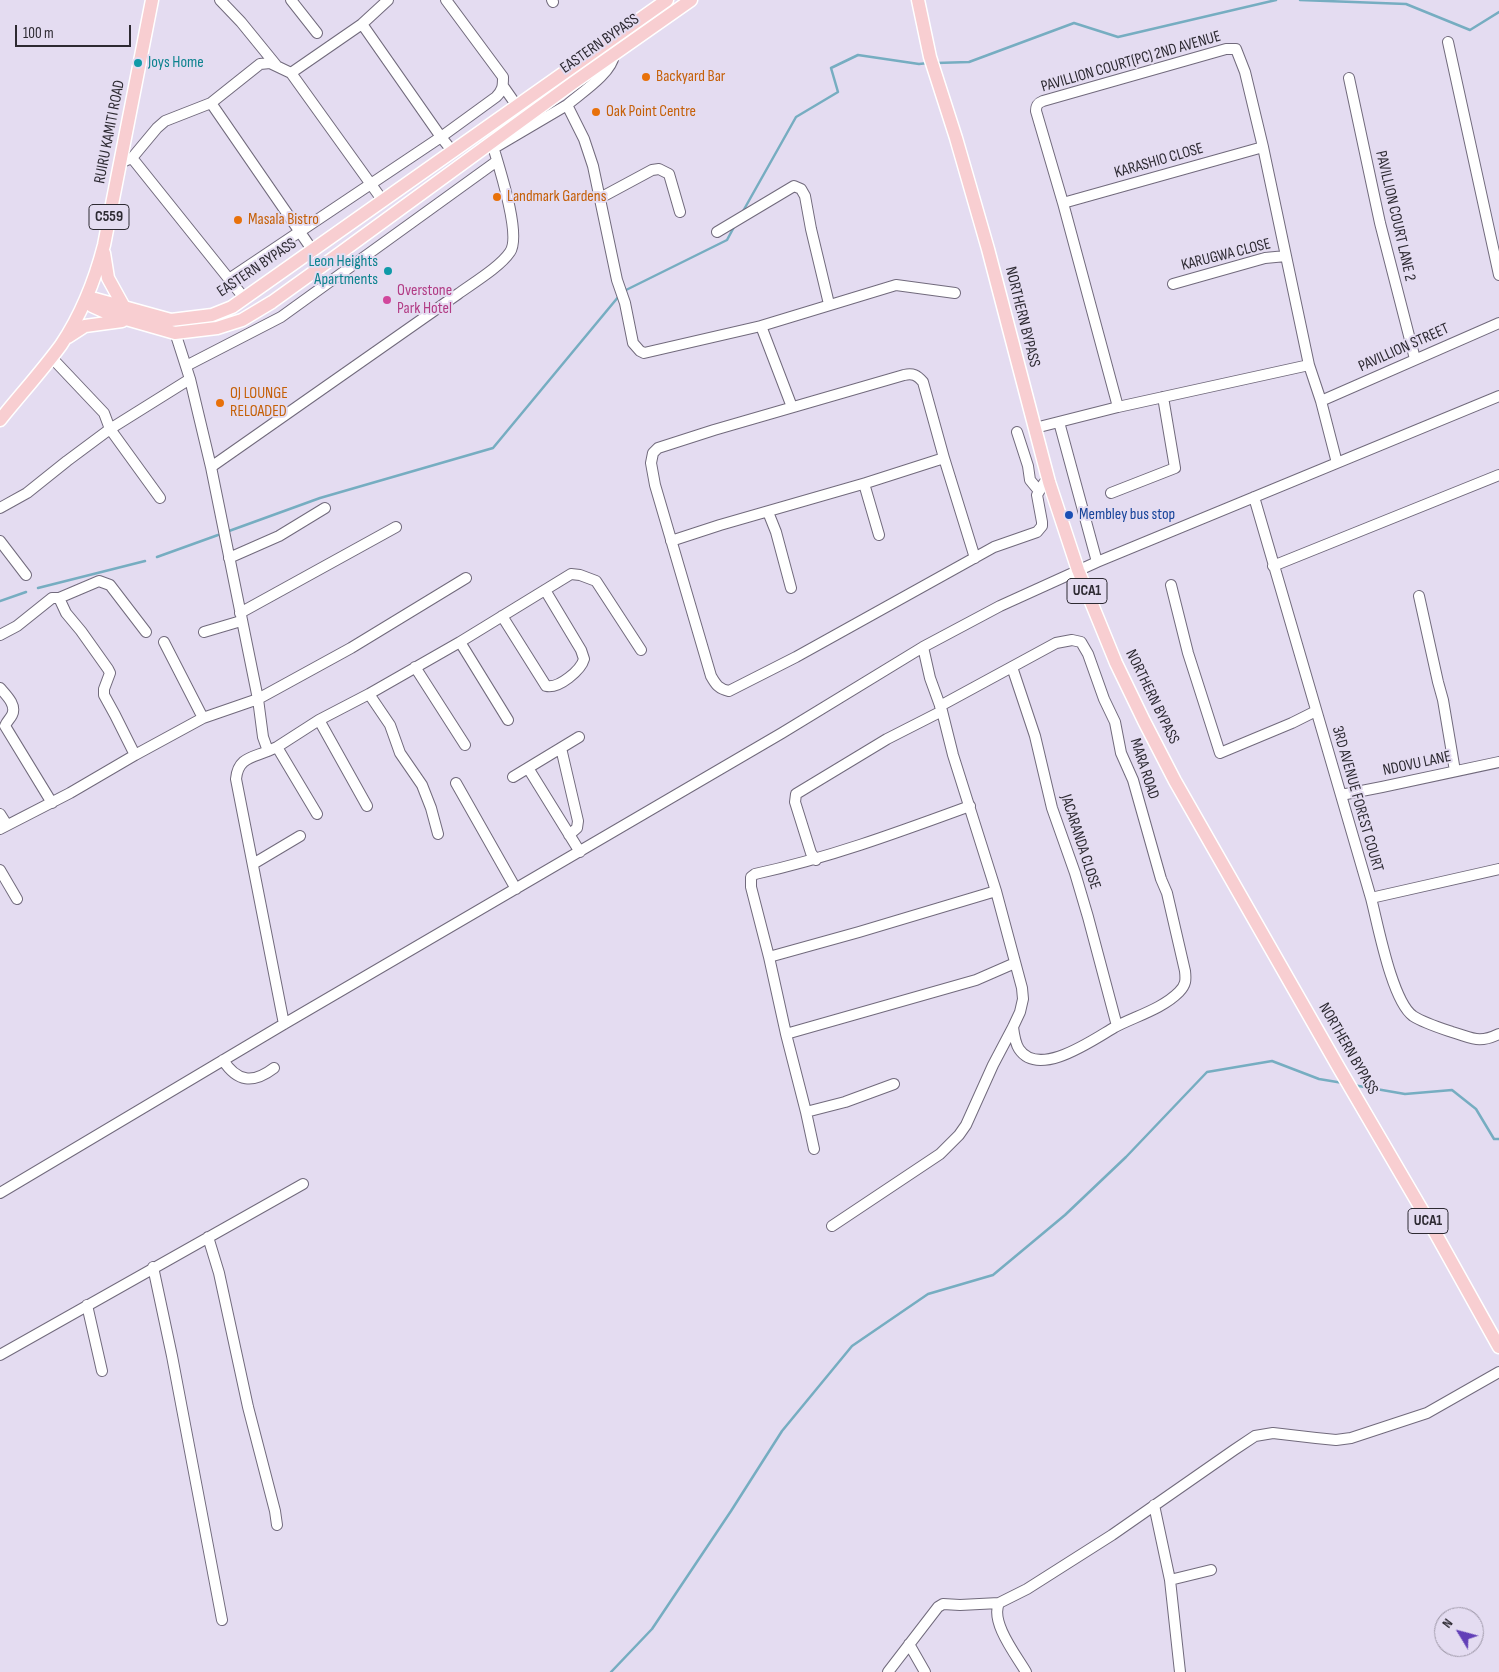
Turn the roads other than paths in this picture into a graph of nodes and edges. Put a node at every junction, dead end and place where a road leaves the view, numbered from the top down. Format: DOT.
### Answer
graph roads {
  1 [pos="152,0"];
  2 [pos="220,0"];
  3 [pos="292,0"];
  4 [pos="388,0"];
  5 [pos="446,0"];
  6 [pos="667,0"];
  7 [pos="691,0"];
  8 [pos="918,0"];
  9 [pos="362,24"];
  10 [pos="317,32"];
  11 [pos="1448,42"];
  12 [pos="614,55"];
  13 [pos="276,65"];
  14 [pos="291,73"];
  15 [pos="1349,78"];
  16 [pos="503,86"];
  17 [pos="211,102"];
  18 [pos="567,105"];
  19 [pos="517,106"];
  20 [pos="441,137"];
  21 [pos="493,145"];
  22 [pos="1263,147"];
  23 [pos="453,152"];
  24 [pos="126,160"];
  25 [pos="497,161"];
  26 [pos="390,172"];
  27 [pos="371,185"];
  28 [pos="400,189"];
  29 [pos="600,198"];
  30 [pos="383,201"];
  31 [pos="1063,203"];
  32 [pos="398,211"];
  33 [pos="680,212"];
  34 [pos="407,226"];
  35 [pos="299,232"];
  36 [pos="718,232"];
  37 [pos="104,245"];
  38 [pos="312,251"];
  39 [pos="1286,256"];
  40 [pos="1499,275"];
  41 [pos="229,279"];
  42 [pos="1173,284"];
  43 [pos="955,293"];
  44 [pos="245,299"];
  45 [pos="86,300"];
  46 [pos="272,302"];
  47 [pos="829,304"];
  48 [pos="124,314"];
  49 [pos="281,318"];
  50 [pos="171,320"];
  51 [pos="1499,323"];
  52 [pos="760,326"];
  53 [pos="175,333"];
  54 [pos="62,342"];
  55 [pos="51,357"];
  56 [pos="1415,359"];
  57 [pos="1309,365"];
  58 [pos="186,366"];
  59 [pos="190,379"];
  60 [pos="1499,396"];
  61 [pos="1163,397"];
  62 [pos="1321,401"];
  63 [pos="792,407"];
  64 [pos="1118,407"];
  65 [pos="0,420"];
  66 [pos="1059,422"];
  67 [pos="1035,428"];
  68 [pos="110,429"];
  69 [pos="1017,432"];
  70 [pos="944,458"];
  71 [pos="1337,463"];
  72 [pos="211,467"];
  73 [pos="1499,475"];
  74 [pos="1049,482"];
  75 [pos="866,483"];
  76 [pos="1039,491"];
  77 [pos="1111,493"];
  78 [pos="160,498"];
  79 [pos="1254,498"];
  80 [pos="0,508"];
  81 [pos="325,508"];
  82 [pos="768,512"];
  83 [pos="396,527"];
  84 [pos="879,535"];
  85 [pos="0,541"];
  86 [pos="671,541"];
  87 [pos="229,558"];
  88 [pos="974,558"];
  89 [pos="1097,562"];
  90 [pos="1273,566"];
  91 [pos="1078,570"];
  92 [pos="26,575"];
  93 [pos="466,578"];
  94 [pos="1171,585"];
  95 [pos="791,588"];
  96 [pos="545,590"];
  97 [pos="1418,596"];
  98 [pos="60,598"];
  99 [pos="502,616"];
  100 [pos="240,617"];
  101 [pos="146,632"];
  102 [pos="204,632"];
  103 [pos="0,635"];
  104 [pos="164,642"];
  105 [pos="460,642"];
  106 [pos="922,648"];
  107 [pos="641,650"];
  108 [pos="415,667"];
  109 [pos="1012,667"];
  110 [pos="0,688"];
  111 [pos="369,694"];
  112 [pos="258,699"];
  113 [pos="941,709"];
  114 [pos="1316,711"];
  115 [pos="203,718"];
  116 [pos="319,720"];
  117 [pos="508,720"];
  118 [pos="3,727"];
  119 [pos="579,737"];
  120 [pos="465,745"];
  121 [pos="561,748"];
  122 [pos="272,749"];
  123 [pos="135,755"];
  124 [pos="1499,762"];
  125 [pos="528,768"];
  126 [pos="1455,771"];
  127 [pos="513,777"];
  128 [pos="456,783"];
  129 [pos="1341,795"];
  130 [pos="52,803"];
  131 [pos="367,806"];
  132 [pos="970,806"];
  133 [pos="0,814"];
  134 [pos="317,814"];
  135 [pos="4,827"];
  136 [pos="438,834"];
  137 [pos="569,834"];
  138 [pos="300,836"];
  139 [pos="580,852"];
  140 [pos="816,860"];
  141 [pos="253,864"];
  142 [pos="1499,869"];
  143 [pos="0,870"];
  144 [pos="516,889"];
  145 [pos="996,891"];
  146 [pos="1371,898"];
  147 [pos="17,900"];
  148 [pos="769,957"];
  149 [pos="1015,963"];
  150 [pos="284,1024"];
  151 [pos="1117,1026"];
  152 [pos="1014,1027"];
  153 [pos="786,1034"];
  154 [pos="1499,1034"];
  155 [pos="224,1060"];
  156 [pos="274,1068"];
  157 [pos="894,1084"];
  158 [pos="806,1112"];
  159 [pos="814,1149"];
  160 [pos="303,1184"];
  161 [pos="0,1193"];
  162 [pos="832,1226"];
  163 [pos="208,1237"];
  164 [pos="153,1267"];
  165 [pos="87,1305"];
  166 [pos="1499,1347"];
  167 [pos="0,1355"];
  168 [pos="102,1371"];
  169 [pos="1499,1372"];
  170 [pos="1154,1505"];
  171 [pos="277,1524"];
  172 [pos="1211,1570"];
  173 [pos="1170,1580"];
  174 [pos="999,1602"];
  175 [pos="222,1620"];
  176 [pos="909,1644"];
  177 [pos="888,1672"];
  178 [pos="925,1672"];
  179 [pos="1026,1672"];
  180 [pos="1180,1672"];
  1 -- 24 [label="main road, RUIRU KAMITI ROAD / C559"];
  2 -- 13 [label="street"];
  3 -- 10 [label="street"];
  4 -- 9 [label="street"];
  5 -- 16 [label="street"];
  6 -- 19 [label="main road, EASTERN BYPASS"];
  7 -- 12 [label="main road, EASTERN BYPASS"];
  8 -- 67 [label="main road, NORTHERN BYPASS / UCA1"];
  9 -- 14 [label="street"];
  9 -- 20 [label="street"];
  11 -- 40 [label="street"];
  12 -- 18 [label="street"];
  12 -- 21 [label="main road, EASTERN BYPASS"];
  13 -- 14 [label="street"];
  13 -- 17 [label="street"];
  14 -- 27 [label="street"];
  15 -- 56 [label="street, PAVILLION COURT LANE 2"];
  16 -- 19 [label="street"];
  16 -- 20 [label="street"];
  17 -- 24 [label="street"];
  17 -- 35 [label="street"];
  18 -- 21 [label="street"];
  18 -- 29 [label="street"];
  19 -- 23 [label="main road, EASTERN BYPASS"];
  20 -- 23 [label="street"];
  20 -- 26 [label="street"];
  21 -- 25 [label="street"];
  21 -- 32 [label="main road, EASTERN BYPASS"];
  22 -- 31 [label="street, KARASHIO CLOSE"];
  22 -- 31 [label="street, PAVILLION COURT(PC) 2ND AVENUE"];
  22 -- 39 [label="street, PAVILLION COURT(PC) 2ND AVENUE"];
  23 -- 28 [label="main road, EASTERN BYPASS"];
  24 -- 37 [label="main road, RUIRU KAMITI ROAD / C559"];
  24 -- 41 [label="street"];
  25 -- 34 [label="street"];
  25 -- 72 [label="street"];
  26 -- 27 [label="street"];
  26 -- 28 [label="street"];
  27 -- 30 [label="street"];
  27 -- 35 [label="street"];
  28 -- 30 [label="main road, EASTERN BYPASS"];
  29 -- 33 [label="street"];
  29 -- 52 [label="street"];
  30 -- 38 [label="main road, EASTERN BYPASS"];
  31 -- 64 [label="street, PAVILLION COURT(PC) 2ND AVENUE"];
  32 -- 34 [label="street"];
  32 -- 46 [label="main road, EASTERN BYPASS"];
  34 -- 49 [label="street"];
  35 -- 38 [label="street"];
  35 -- 41 [label="street"];
  36 -- 47 [label="street"];
  37 -- 45 [label="main road, RUIRU KAMITI ROAD / C559"];
  37 -- 48 [label="main road"];
  38 -- 44 [label="main road, EASTERN BYPASS"];
  39 -- 42 [label="street, KARUGWA CLOSE"];
  39 -- 57 [label="street, PAVILLION COURT(PC) 2ND AVENUE"];
  41 -- 44 [label="street"];
  43 -- 47 [label="street"];
  44 -- 50 [label="main road, EASTERN BYPASS"];
  45 -- 48 [label="main road, EASTERN BYPASS"];
  45 -- 54 [label="main road, RUIRU KAMITI ROAD / C559"];
  46 -- 49 [label="street"];
  46 -- 53 [label="main road, EASTERN BYPASS"];
  47 -- 52 [label="street"];
  48 -- 50 [label="main road, EASTERN BYPASS"];
  48 -- 53 [label="main road, EASTERN BYPASS"];
  48 -- 54 [label="main road"];
  49 -- 58 [label="street"];
  50 -- 53 [label="street"];
  51 -- 56 [label="street, PAVILLION STREET"];
  52 -- 63 [label="street"];
  53 -- 58 [label="street"];
  54 -- 55 [label="main road, RUIRU KAMITI ROAD / C559"];
  55 -- 65 [label="main road, RUIRU KAMITI ROAD / C559"];
  55 -- 68 [label="street"];
  56 -- 62 [label="street, PAVILLION STREET"];
  57 -- 61 [label="street"];
  57 -- 62 [label="street, PAVILLION COURT(PC) 2ND AVENUE"];
  58 -- 59 [label="street"];
  59 -- 68 [label="street"];
  59 -- 72 [label="street"];
  60 -- 71 [label="street"];
  61 -- 64 [label="street"];
  61 -- 77 [label="street"];
  62 -- 71 [label="street, PAVILLION COURT(PC) 2ND AVENUE"];
  63 -- 70 [label="street"];
  63 -- 86 [label="street"];
  64 -- 66 [label="street"];
  66 -- 67 [label="street"];
  66 -- 89 [label="street"];
  67 -- 74 [label="main road, NORTHERN BYPASS / UCA1"];
  68 -- 78 [label="street"];
  68 -- 80 [label="street"];
  69 -- 76 [label="street"];
  70 -- 75 [label="street"];
  70 -- 88 [label="street"];
  71 -- 79 [label="street"];
  72 -- 87 [label="street"];
  73 -- 90 [label="street"];
  74 -- 76 [label="street"];
  74 -- 91 [label="main road, NORTHERN BYPASS / UCA1"];
  75 -- 82 [label="street"];
  75 -- 84 [label="street"];
  76 -- 88 [label="street"];
  79 -- 89 [label="street"];
  79 -- 90 [label="street, 3RD AVENUE FOREST COURT"];
  81 -- 87 [label="street"];
  82 -- 86 [label="street"];
  82 -- 95 [label="street"];
  83 -- 100 [label="street"];
  85 -- 92 [label="street"];
  86 -- 88 [label="street"];
  87 -- 100 [label="street"];
  89 -- 91 [label="street"];
  90 -- 114 [label="street, 3RD AVENUE FOREST COURT"];
  91 -- 106 [label="street"];
  91 -- 166 [label="main road, NORTHERN BYPASS / UCA1"];
  93 -- 112 [label="street"];
  94 -- 114 [label="street"];
  96 -- 99 [label="street"];
  96 -- 99 [label="street"];
  96 -- 107 [label="street"];
  97 -- 126 [label="street"];
  98 -- 101 [label="street"];
  98 -- 103 [label="street"];
  98 -- 123 [label="street"];
  99 -- 105 [label="street"];
  100 -- 102 [label="street"];
  100 -- 112 [label="street"];
  104 -- 115 [label="street"];
  105 -- 108 [label="street"];
  105 -- 117 [label="street"];
  106 -- 113 [label="street"];
  106 -- 139 [label="street"];
  108 -- 111 [label="street"];
  108 -- 120 [label="street"];
  109 -- 113 [label="street, MARA ROAD"];
  109 -- 151 [label="street, JACARANDA CLOSE"];
  109 -- 151 [label="street, MARA ROAD"];
  110 -- 118 [label="street"];
  111 -- 116 [label="street"];
  111 -- 136 [label="street"];
  112 -- 115 [label="street"];
  112 -- 122 [label="street"];
  113 -- 132 [label="street"];
  113 -- 140 [label="street, MARA ROAD"];
  114 -- 129 [label="street, 3RD AVENUE FOREST COURT"];
  115 -- 123 [label="street"];
  116 -- 122 [label="street"];
  116 -- 131 [label="street"];
  118 -- 130 [label="street"];
  119 -- 121 [label="street"];
  121 -- 125 [label="street"];
  121 -- 137 [label="street"];
  122 -- 134 [label="street"];
  122 -- 141 [label="street"];
  123 -- 130 [label="street"];
  124 -- 126 [label="street, NDOVU LANE"];
  125 -- 127 [label="street"];
  125 -- 137 [label="street"];
  126 -- 129 [label="street, NDOVU LANE"];
  128 -- 144 [label="street"];
  129 -- 146 [label="street, 3RD AVENUE FOREST COURT"];
  130 -- 135 [label="street"];
  132 -- 140 [label="street"];
  132 -- 145 [label="street"];
  133 -- 135 [label="street"];
  137 -- 139 [label="street"];
  138 -- 141 [label="street"];
  139 -- 144 [label="street"];
  140 -- 148 [label="street"];
  141 -- 150 [label="street"];
  142 -- 146 [label="street"];
  143 -- 147 [label="street"];
  144 -- 150 [label="street"];
  145 -- 148 [label="street"];
  145 -- 149 [label="street"];
  146 -- 154 [label="street, 3RD AVENUE FOREST COURT"];
  148 -- 153 [label="street"];
  149 -- 152 [label="street"];
  149 -- 153 [label="street"];
  150 -- 155 [label="street"];
  151 -- 152 [label="street"];
  152 -- 162 [label="street"];
  153 -- 158 [label="street"];
  155 -- 156 [label="street"];
  155 -- 161 [label="street"];
  157 -- 158 [label="street"];
  158 -- 159 [label="street"];
  160 -- 163 [label="street"];
  163 -- 164 [label="street"];
  163 -- 171 [label="street"];
  164 -- 165 [label="street"];
  164 -- 175 [label="street"];
  165 -- 167 [label="street"];
  165 -- 168 [label="street"];
  169 -- 170 [label="street"];
  170 -- 173 [label="street"];
  170 -- 174 [label="street"];
  172 -- 173 [label="street"];
  173 -- 180 [label="street"];
  174 -- 176 [label="street"];
  174 -- 179 [label="street"];
  176 -- 177 [label="street"];
  176 -- 178 [label="street"];
}
